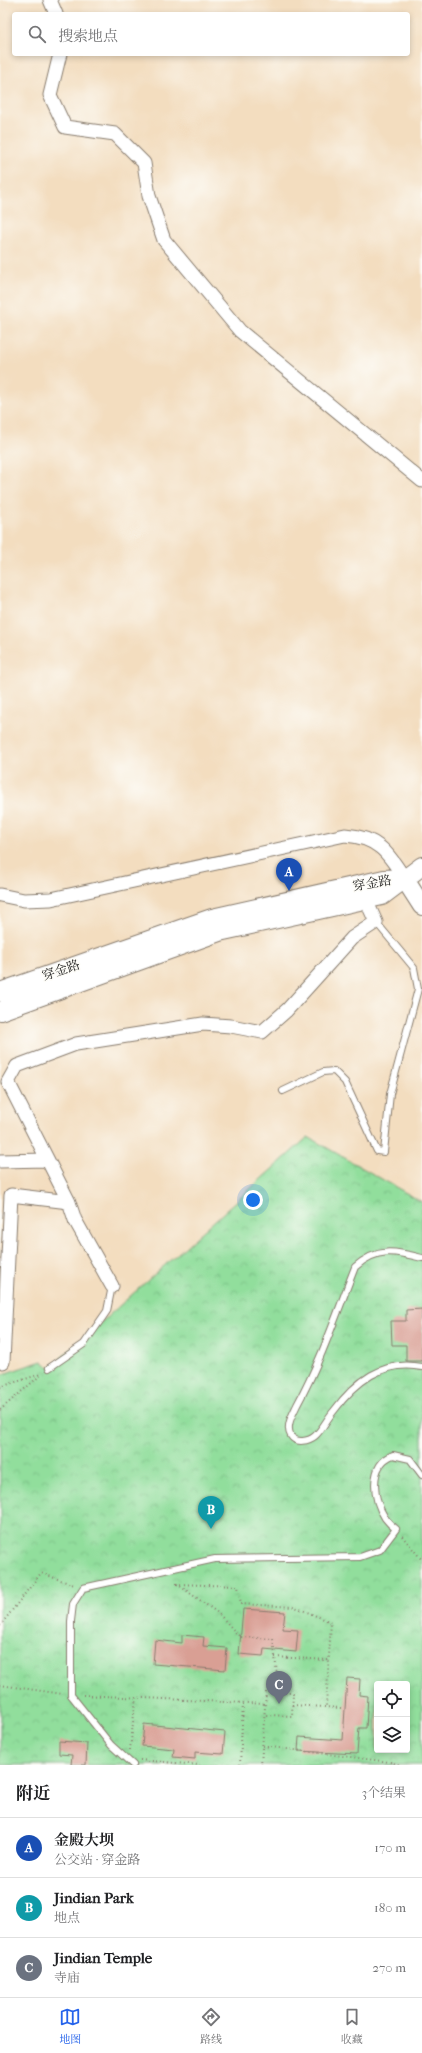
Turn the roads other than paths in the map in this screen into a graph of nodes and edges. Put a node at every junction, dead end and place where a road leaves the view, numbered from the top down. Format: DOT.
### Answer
graph roads {
  1 [pos="50,0"];
  2 [pos="55,12"];
  3 [pos="60,56"];
  4 [pos="422,481"];
  5 [pos="422,866"];
  6 [pos="404,878"];
  7 [pos="0,895"];
  8 [pos="365,898"];
  9 [pos="422,906"];
  10 [pos="376,922"];
  11 [pos="0,992"];
  12 [pos="0,1012"];
  13 [pos="284,1092"];
  14 [pos="47,1160"];
  15 [pos="0,1161"];
  16 [pos="69,1202"];
  17 [pos="422,1258"];
  18 [pos="112,1286"];
  19 [pos="3,1362"];
  20 [pos="422,1367"];
  21 [pos="49,1368"];
  22 [pos="422,1475"];
  23 [pos="135,1762"];
  1 -- 2 [label="street"];
  3 -- 4 [label="street"];
  5 -- 6 [label="main road"];
  6 -- 7 [label="street"];
  6 -- 8 [label="main road, 穿金路"];
  6 -- 9 [label="main road"];
  6 -- 11 [label="main road, 穿金路"];
  8 -- 10 [label="street"];
  8 -- 12 [label="main road, 穿金路"];
  10 -- 13 [label="lane"];
  10 -- 14 [label="street"];
  14 -- 15 [label="street"];
  14 -- 16 [label="street"];
  16 -- 18 [label="street"];
  16 -- 19 [label="street"];
  17 -- 20 [label="lane"];
  18 -- 21 [label="lane"];
  22 -- 23 [label="lane"];
}
